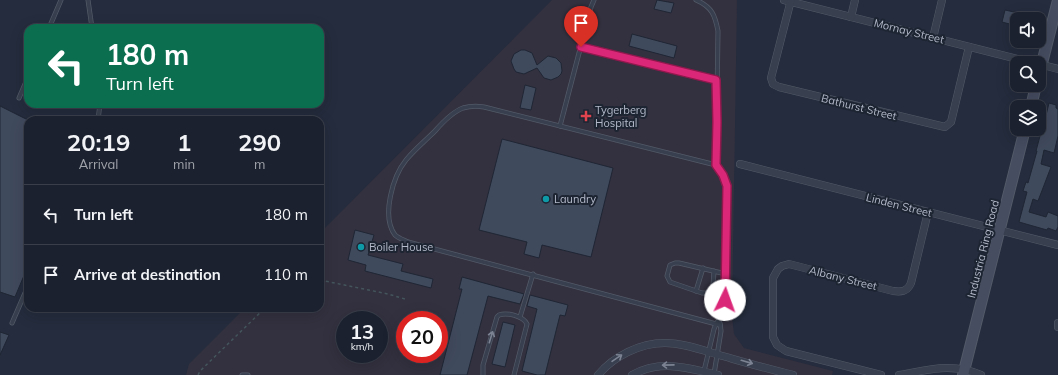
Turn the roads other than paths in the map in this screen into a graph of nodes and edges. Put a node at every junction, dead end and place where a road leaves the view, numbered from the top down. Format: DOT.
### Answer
graph roads {
  1 [pos="61,0"];
  2 [pos="88,0"];
  3 [pos="594,0"];
  4 [pos="696,0"];
  5 [pos="855,0"];
  6 [pos="942,0"];
  7 [pos="1058,0"];
  8 [pos="788,1"];
  9 [pos="851,17"];
  10 [pos="51,24"];
  11 [pos="91,24"];
  12 [pos="933,38"];
  13 [pos="581,47"];
  14 [pos="969,47"];
  15 [pos="1041,56"];
  16 [pos="1010,59"];
  17 [pos="1046,68"];
  18 [pos="1058,69"];
  19 [pos="716,80"];
  20 [pos="24,86"];
  21 [pos="19,98"];
  22 [pos="560,126"];
  23 [pos="1023,136"];
  24 [pos="740,164"];
  25 [pos="716,165"];
  26 [pos="928,212"];
  27 [pos="1000,230"];
  28 [pos="1058,245"];
  29 [pos="703,268"];
  30 [pos="714,271"];
  31 [pos="533,274"];
  32 [pos="726,274"];
  33 [pos="696,290"];
  34 [pos="24,295"];
  35 [pos="520,317"];
  36 [pos="12,323"];
  37 [pos="1058,323"];
  38 [pos="718,324"];
  39 [pos="1058,327"];
  40 [pos="709,352"];
  41 [pos="718,354"];
  42 [pos="704,371"];
  43 [pos="964,372"];
  44 [pos="716,374"];
  45 [pos="242,375"];
  46 [pos="248,375"];
  47 [pos="483,375"];
  48 [pos="514,375"];
  49 [pos="598,375"];
  50 [pos="632,375"];
  51 [pos="793,375"];
  52 [pos="881,375"];
  53 [pos="899,375"];
  54 [pos="980,375"];
  1 -- 10 [label="lane"];
  2 -- 11 [label="lane"];
  3 -- 13 [label="lane"];
  4 -- 19 [label="lane"];
  5 -- 9 [label="street"];
  6 -- 12 [label="street"];
  7 -- 15 [label="street"];
  8 -- 9 [label="street, Mornay Street"];
  8 -- 14 [label="street, Bathurst Street"];
  9 -- 12 [label="street, Mornay Street"];
  12 -- 14 [label="street, Mornay Street"];
  13 -- 19 [label="lane"];
  13 -- 22 [label="lane"];
  14 -- 16 [label="street, Mornay Street"];
  17 -- 18 [label="street, Mornay Street"];
  19 -- 25 [label="lane"];
  20 -- 21 [label="lane"];
  22 -- 25 [label="lane"];
  22 -- 31 [label="lane"];
  23 -- 27 [label="street, Industria Ring Road"];
  24 -- 26 [label="street, Linden Street"];
  25 -- 32 [label="lane"];
  26 -- 27 [label="street, Linden Street"];
  26 -- 52 [label="street, Albany Street"];
  27 -- 28 [label="street, Linden Street"];
  27 -- 43 [label="street, Industria Ring Road"];
  29 -- 30 [label="lane"];
  29 -- 33 [label="lane"];
  29 -- 33 [label="lane"];
  30 -- 32 [label="lane"];
  30 -- 33 [label="lane"];
  31 -- 35 [label="lane"];
  31 -- 38 [label="lane"];
  32 -- 38 [label="lane"];
  34 -- 36 [label="lane"];
  47 -- 35 [label="lane, one-way"];
  35 -- 48 [label="lane"];
  37 -- 39 [label="street"];
  38 -- 40 [label="lane"];
  38 -- 41 [label="lane"];
  40 -- 41 [label="street"];
  40 -- 42 [label="lane"];
  49 -- 40 [label="street, one-way"];
  41 -- 44 [label="lane"];
  41 -- 51 [label="street, one-way"];
  42 -- 44 [label="street"];
  42 -- 50 [label="street, one-way"];
  43 -- 53 [label="street"];
  43 -- 54 [label="street"];
  45 -- 46 [label="lane"];
}
